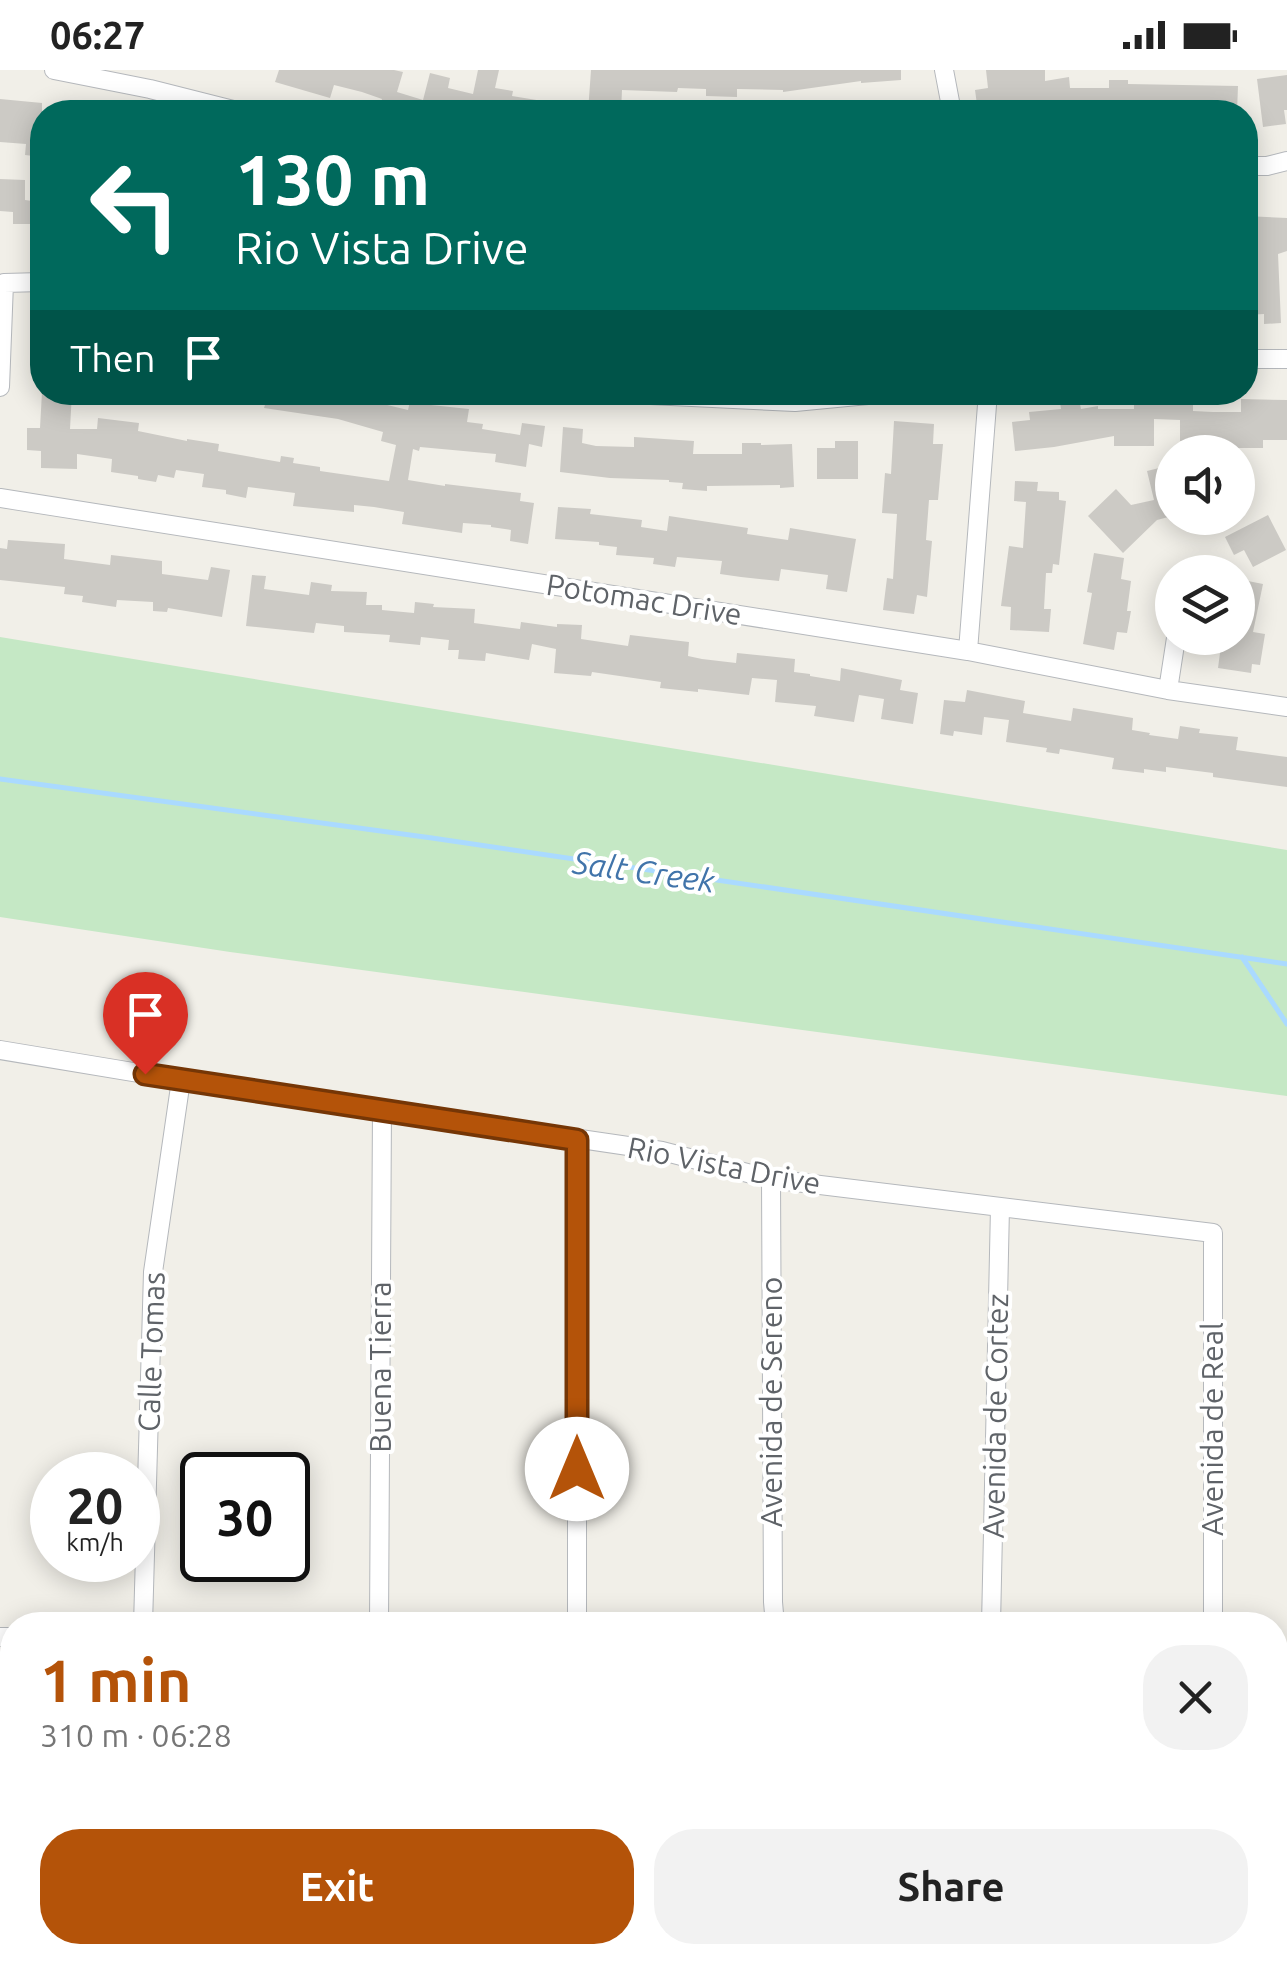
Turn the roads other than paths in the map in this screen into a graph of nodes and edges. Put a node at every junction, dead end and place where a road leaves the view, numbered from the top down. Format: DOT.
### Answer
graph roads {
  1 [pos="54,70"];
  2 [pos="944,70"];
  3 [pos="194,100"];
  4 [pos="950,100"];
  5 [pos="1287,161"];
  6 [pos="1258,166"];
  7 [pos="30,282"];
  8 [pos="1287,358"];
  9 [pos="1258,359"];
  10 [pos="0,386"];
  11 [pos="987,405"];
  12 [pos="0,498"];
  13 [pos="968,651"];
  14 [pos="1173,655"];
  15 [pos="1168,690"];
  16 [pos="1287,707"];
  17 [pos="0,1050"];
  18 [pos="181,1080"];
  19 [pos="382,1109"];
  20 [pos="577,1140"];
  21 [pos="771,1179"];
  22 [pos="1000,1208"];
  23 [pos="1213,1233"];
  24 [pos="143,1612"];
  25 [pos="379,1612"];
  26 [pos="577,1612"];
  27 [pos="774,1612"];
  28 [pos="992,1612"];
  29 [pos="1213,1612"];
  1 -- 3 [label="street"];
  2 -- 4 [label="street"];
  5 -- 6 [label="street"];
  7 -- 10 [label="street"];
  8 -- 9 [label="street"];
  11 -- 13 [label="street"];
  12 -- 13 [label="street, Potomac Drive"];
  13 -- 15 [label="street, Potomac Drive"];
  14 -- 15 [label="street"];
  15 -- 16 [label="street, Potomac Drive"];
  17 -- 18 [label="street, Rio Vista Drive"];
  18 -- 19 [label="street, Rio Vista Drive"];
  18 -- 24 [label="street, Calle Tomas"];
  19 -- 20 [label="street, Rio Vista Drive"];
  19 -- 25 [label="street, Buena Tierra"];
  20 -- 21 [label="street, Rio Vista Drive"];
  20 -- 26 [label="street"];
  21 -- 22 [label="street, Rio Vista Drive"];
  21 -- 27 [label="street, Avenida de Sereno"];
  22 -- 23 [label="street, Rio Vista Drive"];
  22 -- 28 [label="street, Avenida de Cortez"];
  23 -- 29 [label="street, Avenida de Real"];
}
